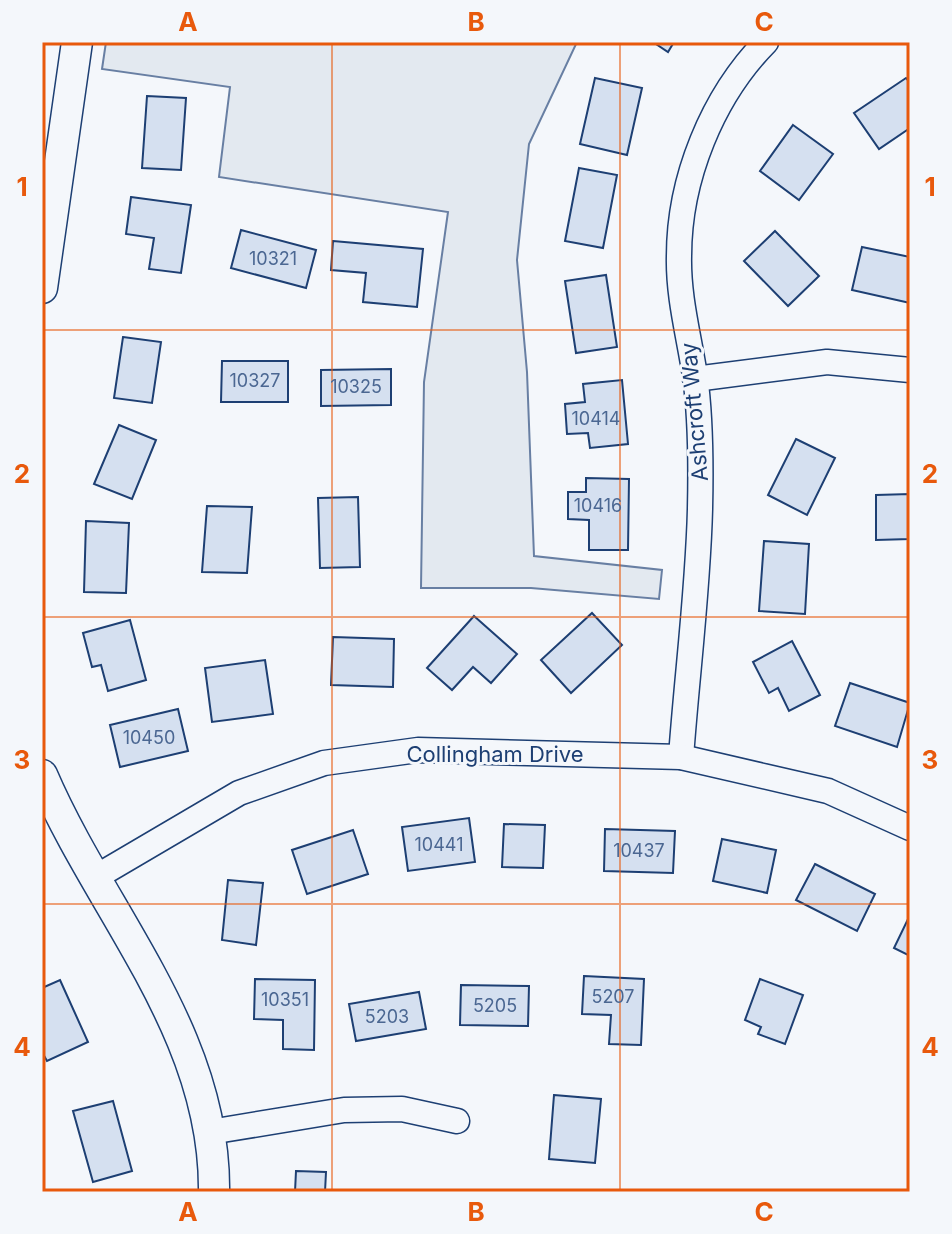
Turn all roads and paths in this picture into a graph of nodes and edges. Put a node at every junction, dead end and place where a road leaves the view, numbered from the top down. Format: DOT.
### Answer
graph roads {
  1 [pos="77,42"];
  2 [pos="766,42"];
  3 [pos="42,288"];
  4 [pos="910,370"];
  5 [pos="695,379"];
  6 [pos="681,757"];
  7 [pos="42,775"];
  8 [pos="910,828"];
  9 [pos="96,877"];
  10 [pos="457,1121"];
  11 [pos="210,1132"];
  12 [pos="214,1192"];
  1 -- 3 [label="street"];
  2 -- 5 [label="street, Ashcroft Way"];
  4 -- 5 [label="street"];
  5 -- 6 [label="street, Ashcroft Way"];
  6 -- 8 [label="street, Collingham Drive"];
  6 -- 9 [label="street, Collingham Drive"];
  7 -- 9 [label="street"];
  9 -- 11 [label="street"];
  10 -- 11 [label="street"];
  11 -- 12 [label="street"];
}
